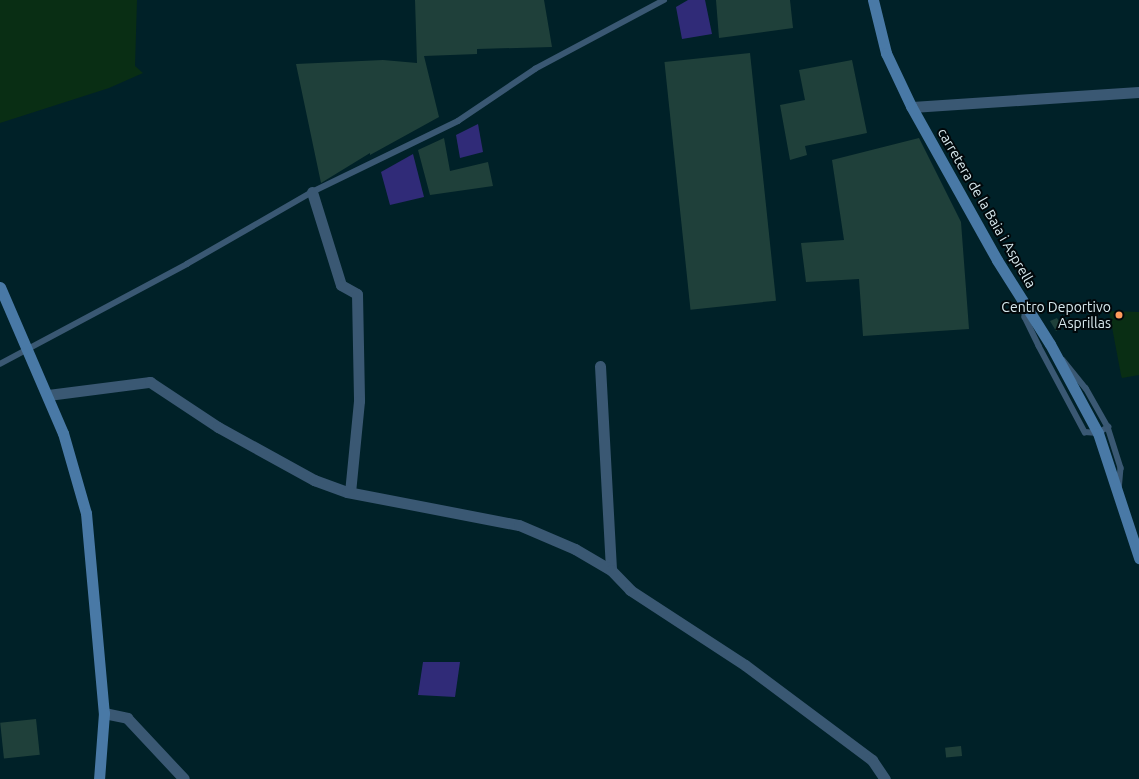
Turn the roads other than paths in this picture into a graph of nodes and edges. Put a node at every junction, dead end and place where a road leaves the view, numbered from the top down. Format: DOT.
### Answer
graph roads {
  1 [pos="664,0"];
  2 [pos="873,0"];
  3 [pos="1139,92"];
  4 [pos="912,107"];
  5 [pos="312,192"];
  6 [pos="0,287"];
  7 [pos="1025,304"];
  8 [pos="29,349"];
  9 [pos="0,364"];
  10 [pos="600,366"];
  11 [pos="1081,390"];
  12 [pos="48,394"];
  13 [pos="1068,402"];
  14 [pos="1108,427"];
  15 [pos="1098,433"];
  16 [pos="1119,491"];
  17 [pos="350,492"];
  18 [pos="1139,558"];
  19 [pos="611,570"];
  20 [pos="104,713"];
  21 [pos="99,779"];
  22 [pos="184,779"];
  23 [pos="885,779"];
  1 -- 5 [label="lane"];
  2 -- 4 [label="main road, carretera de la Baia i Asprella"];
  3 -- 4 [label="street"];
  4 -- 7 [label="main road, carretera de la Baia i Asprella"];
  5 -- 8 [label="lane"];
  5 -- 17 [label="street"];
  6 -- 8 [label="main road"];
  7 -- 11 [label="main road, carretera de la Baia i Asprella"];
  7 -- 13 [label="lane"];
  8 -- 9 [label="lane"];
  8 -- 12 [label="main road"];
  10 -- 19 [label="street"];
  11 -- 13 [label="lane"];
  11 -- 14 [label="lane"];
  11 -- 15 [label="main road, carretera de la Baia i Asprella"];
  12 -- 17 [label="street"];
  12 -- 20 [label="main road"];
  13 -- 15 [label="lane"];
  14 -- 15 [label="lane"];
  14 -- 16 [label="lane"];
  15 -- 16 [label="main road, carretera de la Baia i Asprella"];
  16 -- 18 [label="main road, carretera de la Baia i Asprella"];
  17 -- 19 [label="street"];
  19 -- 23 [label="street"];
  20 -- 21 [label="main road"];
  20 -- 22 [label="street"];
}
